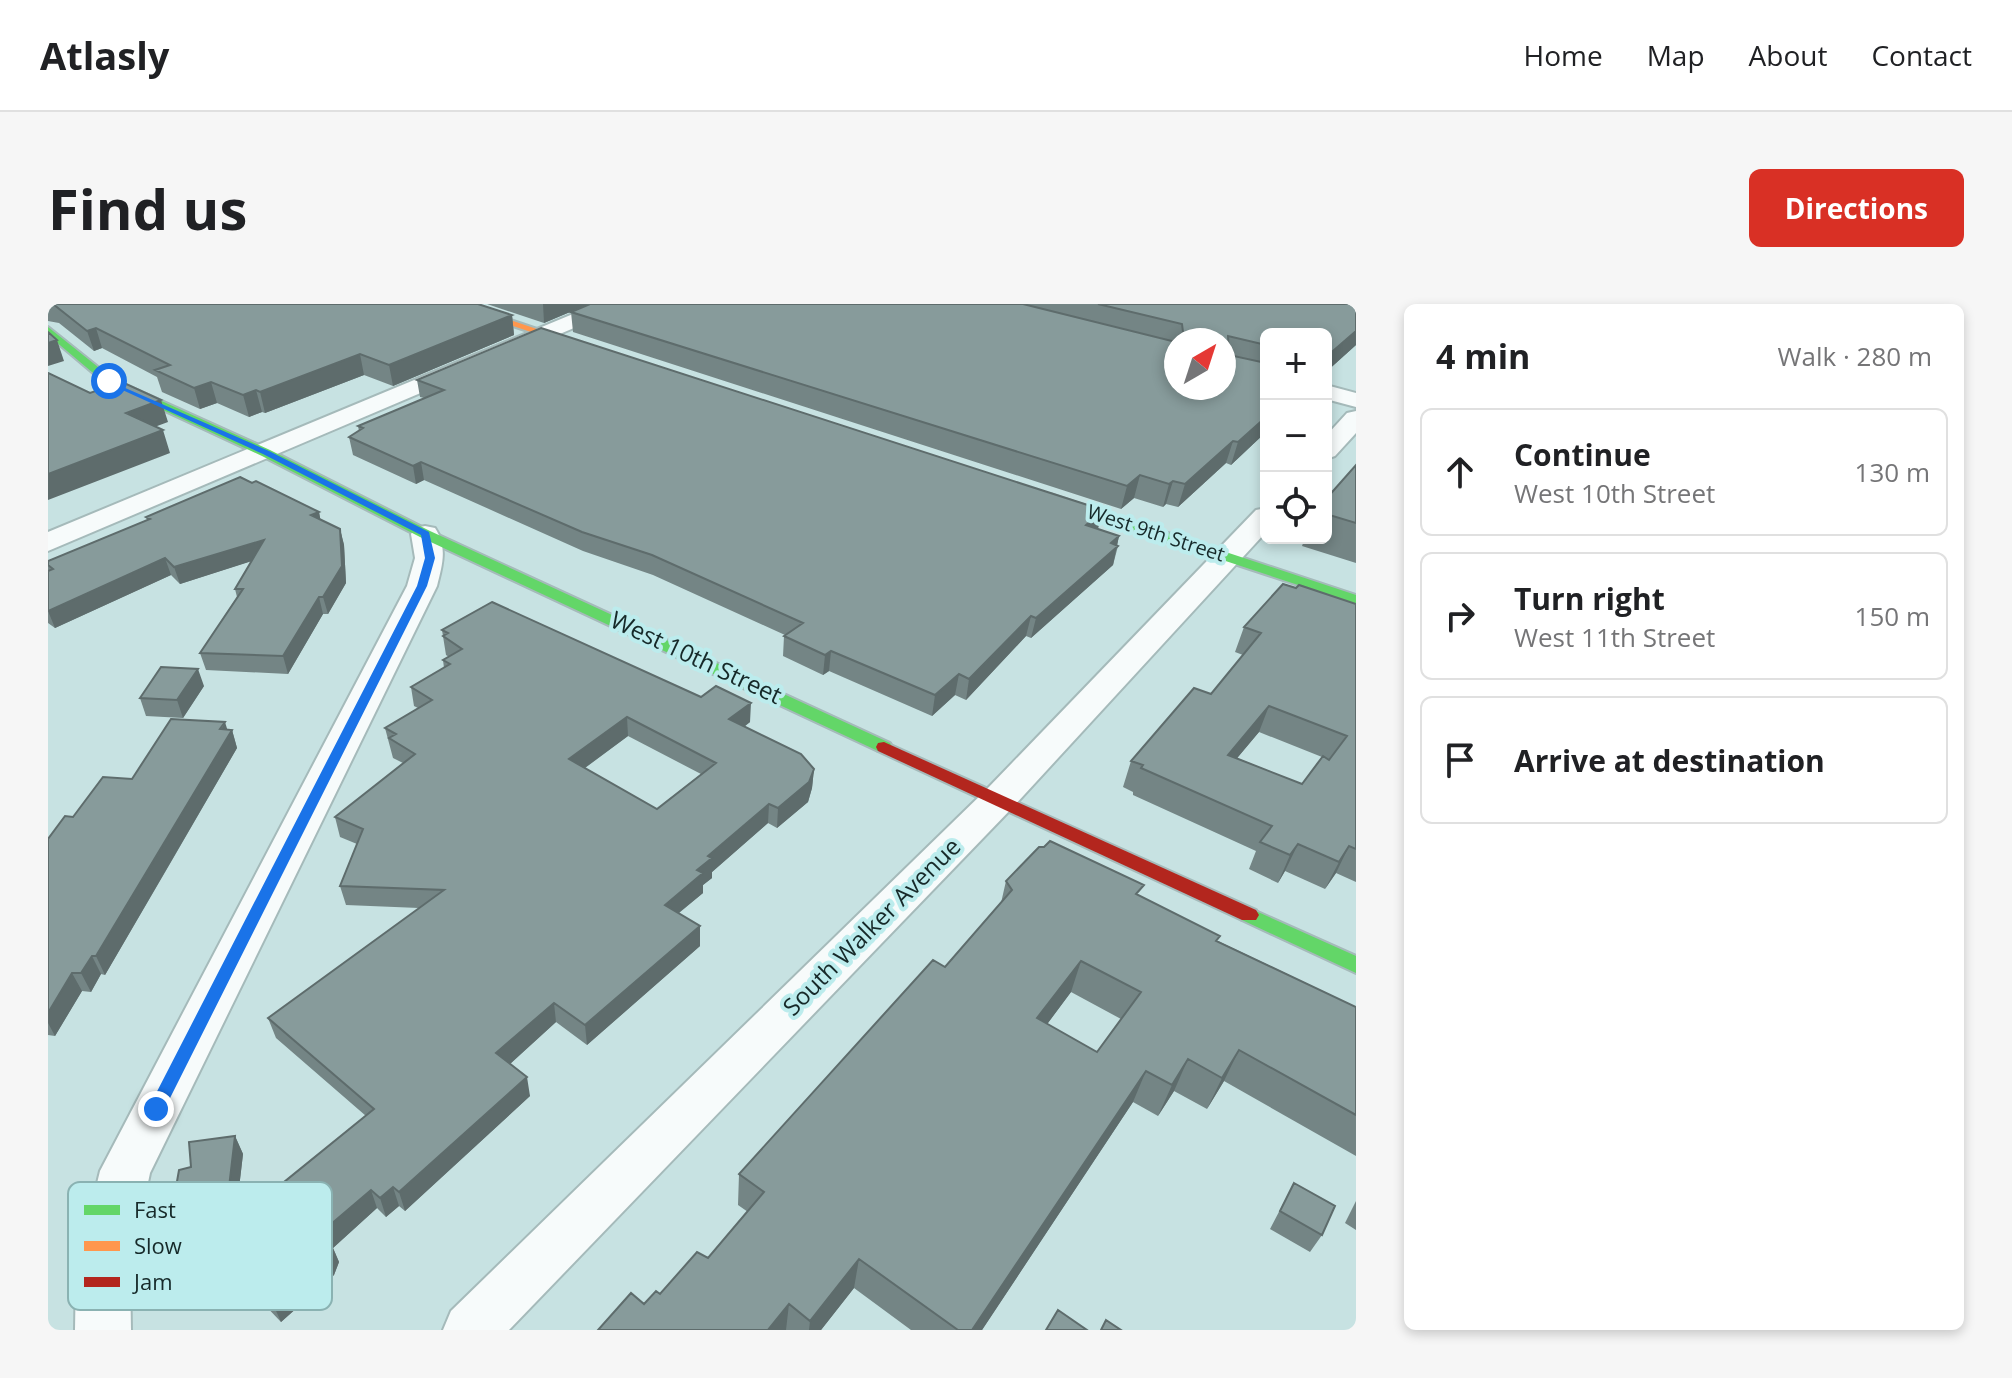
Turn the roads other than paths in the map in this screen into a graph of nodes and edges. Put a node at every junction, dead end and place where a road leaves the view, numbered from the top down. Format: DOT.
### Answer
graph roads {
  1 [pos="453,304"];
  2 [pos="614,304"];
  3 [pos="48,330"];
  4 [pos="542,333"];
  5 [pos="614,357"];
  6 [pos="1332,394"];
  7 [pos="1356,400"];
  8 [pos="1356,418"];
  9 [pos="1332,444"];
  10 [pos="266,453"];
  11 [pos="1028,491"];
  12 [pos="1260,523"];
  13 [pos="425,534"];
  14 [pos="48,542"];
  15 [pos="1229,557"];
  16 [pos="1356,600"];
  17 [pos="1000,798"];
  18 [pos="1356,965"];
  19 [pos="122,1182"];
  20 [pos="100,1310"];
  21 [pos="103,1330"];
  22 [pos="471,1330"];
  1 -- 4 [label="street"];
  2 -- 4 [label="street"];
  3 -- 10 [label="street, West 10th Street"];
  4 -- 5 [label="street"];
  4 -- 10 [label="street"];
  6 -- 7 [label="street"];
  8 -- 9 [label="street"];
  10 -- 13 [label="street, West 10th Street"];
  10 -- 14 [label="street"];
  11 -- 15 [label="street, West 9th Street"];
  12 -- 15 [label="street, South Walker Avenue"];
  13 -- 17 [label="street, West 10th Street"];
  13 -- 19 [label="street"];
  15 -- 16 [label="street, West 9th Street"];
  15 -- 17 [label="street, South Walker Avenue"];
  17 -- 18 [label="street, West 10th Street"];
  17 -- 22 [label="street, South Walker Avenue"];
  20 -- 21 [label="street"];
}
